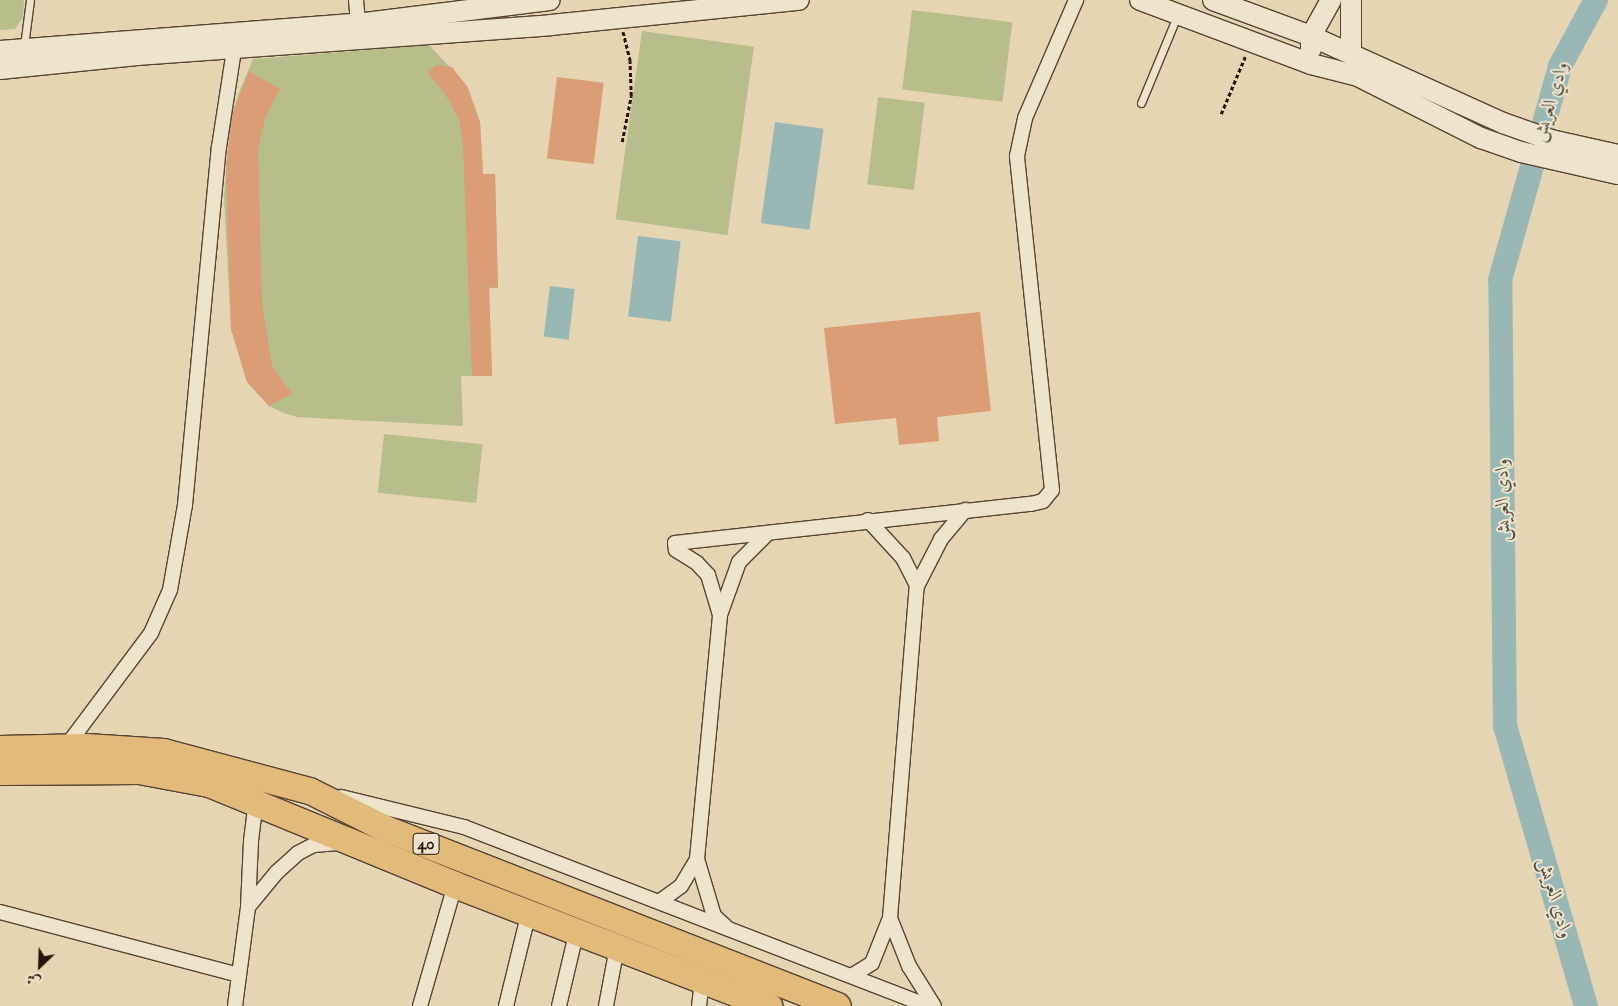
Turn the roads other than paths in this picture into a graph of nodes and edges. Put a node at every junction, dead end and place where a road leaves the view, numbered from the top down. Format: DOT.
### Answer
graph roads {
  1 [pos="30,0"];
  2 [pos="356,0"];
  3 [pos="548,0"];
  4 [pos="795,0"];
  5 [pos="799,0"];
  6 [pos="1076,0"];
  7 [pos="1140,0"];
  8 [pos="1213,0"];
  9 [pos="1332,0"];
  10 [pos="1351,0"];
  11 [pos="1178,13"];
  12 [pos="358,23"];
  13 [pos="551,25"];
  14 [pos="1311,36"];
  15 [pos="24,49"];
  16 [pos="234,50"];
  17 [pos="0,51"];
  18 [pos="1358,63"];
  19 [pos="1311,64"];
  20 [pos="0,69"];
  21 [pos="1140,103"];
  22 [pos="1618,154"];
  23 [pos="1618,174"];
  24 [pos="965,510"];
  25 [pos="868,520"];
  26 [pos="767,534"];
  27 [pos="917,586"];
  28 [pos="720,615"];
  29 [pos="65,748"];
  30 [pos="0,749"];
  31 [pos="0,772"];
  32 [pos="310,791"];
  33 [pos="256,802"];
  34 [pos="386,829"];
  35 [pos="350,842"];
  36 [pos="375,852"];
  37 [pos="696,860"];
  38 [pos="455,884"];
  39 [pos="659,902"];
  40 [pos="248,907"];
  41 [pos="0,912"];
  42 [pos="529,912"];
  43 [pos="890,918"];
  44 [pos="577,930"];
  45 [pos="732,931"];
  46 [pos="617,948"];
  47 [pos="239,975"];
  48 [pos="853,975"];
  49 [pos="702,980"];
  50 [pos="235,1006"];
  51 [pos="420,1006"];
  52 [pos="506,1006"];
  53 [pos="560,1006"];
  54 [pos="606,1006"];
  55 [pos="699,1006"];
  56 [pos="769,1006"];
  57 [pos="838,1006"];
  58 [pos="929,1006"];
  59 [pos="934,1006"];
  1 -- 15 [label="lane"];
  2 -- 12 [label="street"];
  3 -- 12 [label="street"];
  3 -- 13 [label="street"];
  4 -- 5 [label="street"];
  4 -- 13 [label="street"];
  6 -- 24 [label="street"];
  7 -- 11 [label="street"];
  8 -- 14 [label="street"];
  9 -- 14 [label="street"];
  10 -- 18 [label="street"];
  11 -- 19 [label="street"];
  11 -- 21 [label="lane"];
  12 -- 15 [label="street"];
  13 -- 16 [label="street"];
  14 -- 18 [label="street"];
  14 -- 19 [label="street"];
  15 -- 17 [label="street"];
  16 -- 20 [label="street"];
  16 -- 29 [label="street"];
  18 -- 19 [label="street"];
  18 -- 22 [label="street"];
  18 -- 23 [label="street"];
  24 -- 25 [label="street"];
  24 -- 27 [label="street"];
  25 -- 26 [label="street"];
  25 -- 27 [label="street"];
  26 -- 28 [label="street"];
  26 -- 28 [label="street"];
  27 -- 43 [label="street"];
  28 -- 37 [label="street"];
  29 -- 30 [label="highway, 40"];
  29 -- 32 [label="highway, 40"];
  31 -- 33 [label="highway, 40"];
  32 -- 34 [label="highway, 40"];
  32 -- 39 [label="street"];
  33 -- 35 [label="highway, 40"];
  33 -- 40 [label="street"];
  34 -- 36 [label="highway"];
  34 -- 57 [label="highway, 40"];
  35 -- 36 [label="highway, 40"];
  35 -- 40 [label="street"];
  36 -- 38 [label="highway, 40"];
  37 -- 39 [label="street"];
  37 -- 45 [label="street"];
  38 -- 42 [label="highway, 40"];
  38 -- 51 [label="street"];
  39 -- 45 [label="street"];
  40 -- 47 [label="street"];
  41 -- 47 [label="street"];
  42 -- 44 [label="highway, 40"];
  42 -- 52 [label="street"];
  43 -- 48 [label="street"];
  43 -- 59 [label="street"];
  44 -- 46 [label="highway, 40"];
  44 -- 53 [label="street"];
  45 -- 48 [label="street"];
  46 -- 49 [label="highway, 40"];
  46 -- 54 [label="street"];
  47 -- 50 [label="street"];
  48 -- 58 [label="street"];
  49 -- 55 [label="street"];
  49 -- 56 [label="highway, 40"];
}
